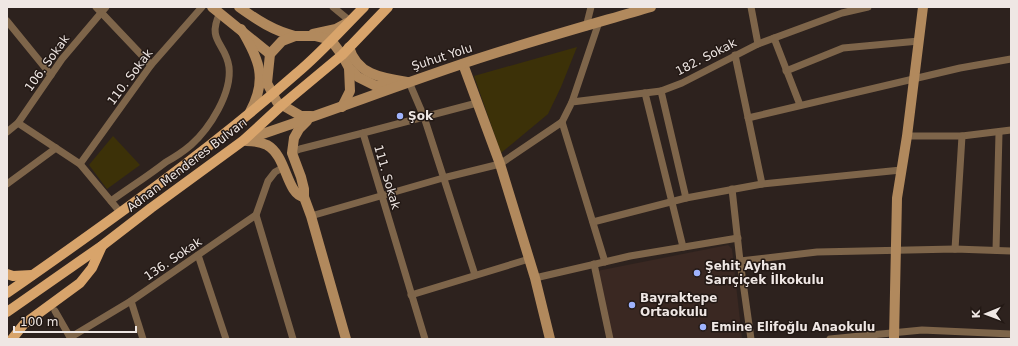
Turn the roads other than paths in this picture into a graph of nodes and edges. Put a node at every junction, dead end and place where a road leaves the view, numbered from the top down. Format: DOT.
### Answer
graph roads {
  1 [pos="202,7"];
  2 [pos="239,7"];
  3 [pos="333,7"];
  4 [pos="364,7"];
  5 [pos="388,7"];
  6 [pos="590,7"];
  7 [pos="651,7"];
  8 [pos="751,7"];
  9 [pos="868,7"];
  10 [pos="923,7"];
  11 [pos="101,9"];
  12 [pos="216,10"];
  13 [pos="350,20"];
  14 [pos="7,21"];
  15 [pos="599,22"];
  16 [pos="262,24"];
  17 [pos="586,27"];
  18 [pos="241,29"];
  19 [pos="295,36"];
  20 [pos="307,36"];
  21 [pos="774,38"];
  22 [pos="331,40"];
  23 [pos="282,41"];
  24 [pos="919,41"];
  25 [pos="758,44"];
  26 [pos="349,47"];
  27 [pos="270,54"];
  28 [pos="342,55"];
  29 [pos="735,55"];
  30 [pos="1011,59"];
  31 [pos="463,64"];
  32 [pos="151,65"];
  33 [pos="349,68"];
  34 [pos="786,72"];
  35 [pos="51,75"];
  36 [pos="915,79"];
  37 [pos="405,81"];
  38 [pos="661,91"];
  39 [pos="645,93"];
  40 [pos="272,94"];
  41 [pos="572,102"];
  42 [pos="478,103"];
  43 [pos="282,105"];
  44 [pos="800,105"];
  45 [pos="342,107"];
  46 [pos="250,112"];
  47 [pos="314,117"];
  48 [pos="424,117"];
  49 [pos="748,118"];
  50 [pos="562,122"];
  51 [pos="18,123"];
  52 [pos="1011,130"];
  53 [pos="7,132"];
  54 [pos="363,133"];
  55 [pos="999,133"];
  56 [pos="907,136"];
  57 [pos="962,136"];
  58 [pos="244,140"];
  59 [pos="56,148"];
  60 [pos="295,151"];
  61 [pos="80,164"];
  62 [pos="500,164"];
  63 [pos="284,167"];
  64 [pos="902,170"];
  65 [pos="442,178"];
  66 [pos="7,184"];
  67 [pos="762,184"];
  68 [pos="732,189"];
  69 [pos="381,196"];
  70 [pos="304,197"];
  71 [pos="686,198"];
  72 [pos="111,201"];
  73 [pos="672,201"];
  74 [pos="120,212"];
  75 [pos="256,215"];
  76 [pos="311,216"];
  77 [pos="592,222"];
  78 [pos="738,238"];
  79 [pos="103,245"];
  80 [pos="683,247"];
  81 [pos="955,249"];
  82 [pos="895,250"];
  83 [pos="996,250"];
  84 [pos="1011,251"];
  85 [pos="198,255"];
  86 [pos="529,259"];
  87 [pos="740,261"];
  88 [pos="605,262"];
  89 [pos="594,264"];
  90 [pos="7,274"];
  91 [pos="34,275"];
  92 [pos="475,276"];
  93 [pos="535,278"];
  94 [pos="7,293"];
  95 [pos="411,295"];
  96 [pos="131,301"];
  97 [pos="55,311"];
  98 [pos="7,312"];
  99 [pos="1011,334"];
  100 [pos="894,336"];
  101 [pos="71,338"];
  102 [pos="142,338"];
  103 [pos="12,339"];
  104 [pos="226,339"];
  105 [pos="293,339"];
  106 [pos="346,339"];
  107 [pos="425,339"];
  108 [pos="550,339"];
  109 [pos="610,339"];
  110 [pos="751,339"];
  111 [pos="830,339"];
  1 -- 32 [label="street, 110. Sokak"];
  2 -- 16 [label="main road"];
  3 -- 13 [label="street"];
  4 -- 13 [label="main road, Adnan Menderes Bulvarı"];
  5 -- 26 [label="main road, Adnan Menderes Bulvarı"];
  6 -- 17 [label="street"];
  7 -- 15 [label="main road, Şuhut Yolu"];
  8 -- 25 [label="street"];
  9 -- 21 [label="street, 182. Sokak"];
  10 -- 24 [label="main road"];
  11 -- 32 [label="street"];
  11 -- 35 [label="street, 106. Sokak"];
  12 -- 18 [label="main road"];
  12 -- 72 [label="street"];
  13 -- 20 [label="main road"];
  13 -- 22 [label="main road, Adnan Menderes Bulvarı"];
  14 -- 35 [label="street"];
  15 -- 17 [label="main road, Şuhut Yolu"];
  15 -- 41 [label="street"];
  16 -- 19 [label="main road"];
  16 -- 23 [label="main road"];
  17 -- 31 [label="main road, Şuhut Yolu"];
  18 -- 27 [label="main road"];
  18 -- 46 [label="main road"];
  19 -- 20 [label="main road"];
  19 -- 23 [label="main road"];
  20 -- 22 [label="main road"];
  21 -- 25 [label="street, 182. Sokak"];
  21 -- 34 [label="street"];
  22 -- 28 [label="main road"];
  22 -- 40 [label="main road, Adnan Menderes Bulvarı"];
  23 -- 27 [label="main road"];
  24 -- 34 [label="street"];
  24 -- 36 [label="main road"];
  25 -- 29 [label="street, 182. Sokak"];
  26 -- 28 [label="main road, Adnan Menderes Bulvarı"];
  26 -- 37 [label="main road"];
  27 -- 40 [label="main road"];
  28 -- 33 [label="main road"];
  28 -- 43 [label="main road, Adnan Menderes Bulvarı"];
  29 -- 38 [label="street, 182. Sokak"];
  29 -- 49 [label="street"];
  30 -- 36 [label="street"];
  31 -- 37 [label="main road, Şuhut Yolu"];
  31 -- 42 [label="main road"];
  32 -- 61 [label="street, 110. Sokak"];
  33 -- 37 [label="main road"];
  33 -- 45 [label="main road"];
  34 -- 44 [label="street"];
  35 -- 51 [label="street, 106. Sokak"];
  36 -- 44 [label="street"];
  36 -- 56 [label="main road"];
  37 -- 45 [label="main road, Şuhut Yolu"];
  37 -- 48 [label="street"];
  38 -- 39 [label="street, 182. Sokak"];
  38 -- 71 [label="street"];
  39 -- 41 [label="street, 182. Sokak"];
  39 -- 73 [label="street"];
  40 -- 43 [label="main road"];
  40 -- 46 [label="main road, Adnan Menderes Bulvarı"];
  41 -- 50 [label="street"];
  42 -- 48 [label="street, 111. Sokak"];
  42 -- 62 [label="main road"];
  43 -- 47 [label="main road"];
  43 -- 58 [label="main road, Adnan Menderes Bulvarı"];
  44 -- 49 [label="street"];
  45 -- 47 [label="main road, Şuhut Yolu"];
  46 -- 74 [label="main road, Adnan Menderes Bulvarı"];
  47 -- 58 [label="main road, Şuhut Yolu"];
  47 -- 70 [label="main road"];
  48 -- 54 [label="street, 111. Sokak"];
  48 -- 65 [label="street"];
  49 -- 67 [label="street"];
  50 -- 62 [label="street"];
  50 -- 77 [label="street"];
  51 -- 53 [label="street, 106. Sokak"];
  51 -- 59 [label="street"];
  52 -- 55 [label="street"];
  54 -- 60 [label="street"];
  54 -- 69 [label="street, 111. Sokak"];
  55 -- 57 [label="street"];
  55 -- 83 [label="street"];
  56 -- 57 [label="street"];
  56 -- 64 [label="main road"];
  57 -- 81 [label="street"];
  58 -- 63 [label="main road"];
  58 -- 79 [label="main road, Adnan Menderes Bulvarı"];
  59 -- 61 [label="street"];
  59 -- 66 [label="street"];
  61 -- 72 [label="street"];
  62 -- 65 [label="street"];
  62 -- 86 [label="main road"];
  63 -- 70 [label="main road"];
  63 -- 75 [label="street"];
  64 -- 67 [label="street"];
  64 -- 82 [label="main road"];
  65 -- 69 [label="street"];
  65 -- 92 [label="street"];
  67 -- 68 [label="street"];
  68 -- 71 [label="street"];
  68 -- 78 [label="street"];
  69 -- 76 [label="street"];
  69 -- 95 [label="street, 111. Sokak"];
  70 -- 76 [label="main road"];
  71 -- 73 [label="street"];
  72 -- 74 [label="street"];
  73 -- 77 [label="street"];
  73 -- 80 [label="street"];
  74 -- 91 [label="main road, Adnan Menderes Bulvarı"];
  75 -- 85 [label="street, 136. Sokak"];
  75 -- 105 [label="street"];
  76 -- 106 [label="main road"];
  77 -- 88 [label="street"];
  78 -- 80 [label="street"];
  78 -- 87 [label="street"];
  79 -- 98 [label="main road, Adnan Menderes Bulvarı"];
  79 -- 103 [label="main road"];
  80 -- 88 [label="street"];
  81 -- 82 [label="street"];
  81 -- 83 [label="street"];
  82 -- 87 [label="street"];
  82 -- 100 [label="main road"];
  83 -- 84 [label="street"];
  85 -- 96 [label="street, 136. Sokak"];
  85 -- 104 [label="street"];
  86 -- 92 [label="street"];
  86 -- 93 [label="main road"];
  87 -- 110 [label="street"];
  88 -- 89 [label="street"];
  89 -- 93 [label="street"];
  89 -- 109 [label="street"];
  90 -- 91 [label="main road"];
  91 -- 94 [label="main road, Adnan Menderes Bulvarı"];
  92 -- 95 [label="street"];
  93 -- 108 [label="main road"];
  95 -- 107 [label="street, 111. Sokak"];
  96 -- 101 [label="street, 136. Sokak"];
  96 -- 102 [label="street"];
  97 -- 101 [label="street"];
  99 -- 100 [label="street"];
  100 -- 111 [label="street"];
}
